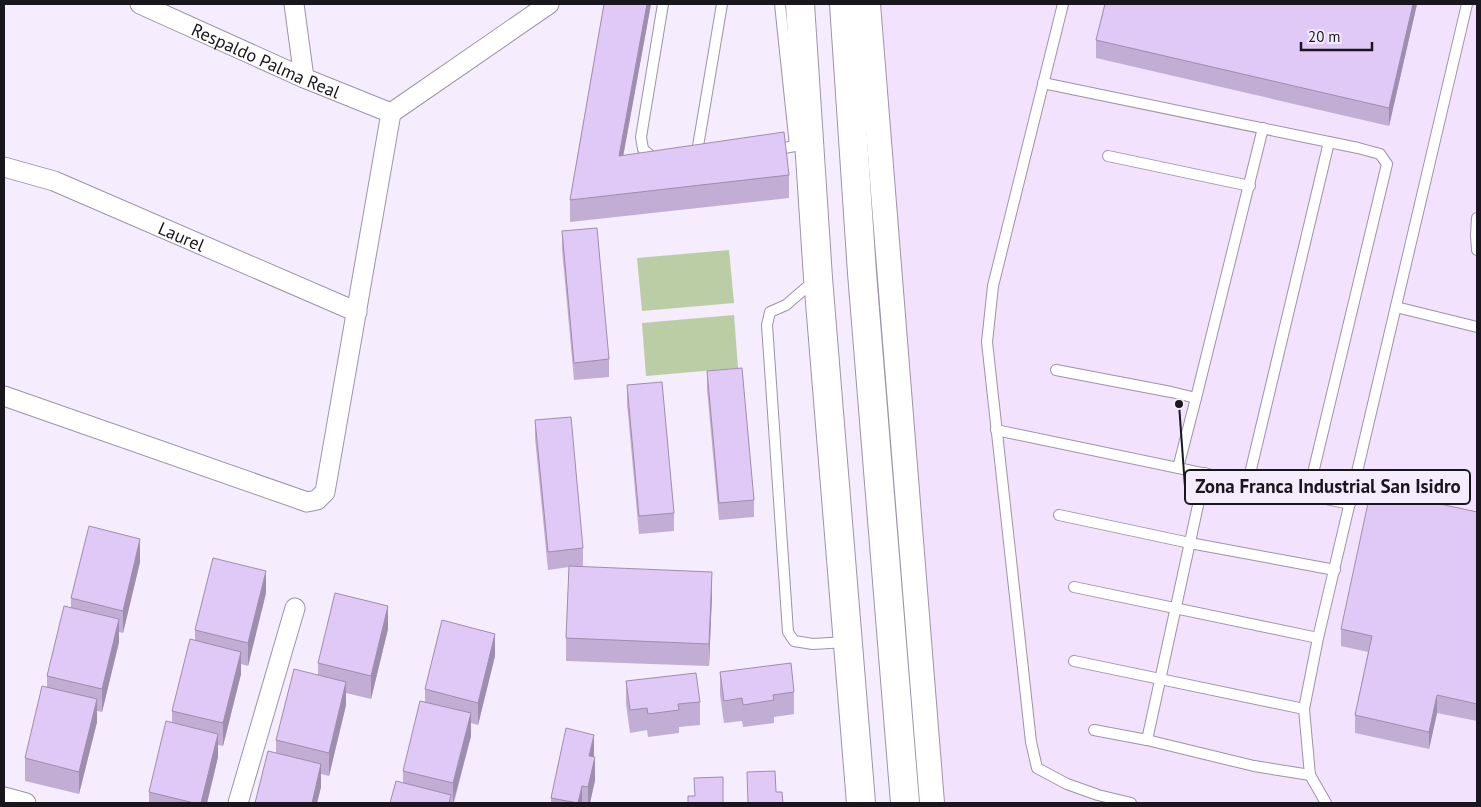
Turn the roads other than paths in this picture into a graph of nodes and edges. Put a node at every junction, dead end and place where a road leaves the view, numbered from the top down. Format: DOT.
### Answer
graph roads {
  1 [pos="140,4"];
  2 [pos="294,4"];
  3 [pos="550,4"];
  4 [pos="662,4"];
  5 [pos="722,4"];
  6 [pos="780,4"];
  7 [pos="800,4"];
  8 [pos="844,4"];
  9 [pos="868,4"];
  10 [pos="1063,4"];
  11 [pos="1467,4"];
  12 [pos="304,78"];
  13 [pos="1043,83"];
  14 [pos="391,113"];
  15 [pos="1263,128"];
  16 [pos="1329,142"];
  17 [pos="802,143"];
  18 [pos="759,152"];
  19 [pos="1108,156"];
  20 [pos="696,161"];
  21 [pos="663,163"];
  22 [pos="4,167"];
  23 [pos="1250,186"];
  24 [pos="1477,218"];
  25 [pos="1477,250"];
  26 [pos="818,278"];
  27 [pos="1396,307"];
  28 [pos="357,312"];
  29 [pos="1477,327"];
  30 [pos="1056,370"];
  31 [pos="4,396"];
  32 [pos="1196,398"];
  33 [pos="996,430"];
  34 [pos="1178,468"];
  35 [pos="1205,473"];
  36 [pos="1248,482"];
  37 [pos="1308,494"];
  38 [pos="1350,504"];
  39 [pos="1059,515"];
  40 [pos="1190,543"];
  41 [pos="1335,570"];
  42 [pos="1074,587"];
  43 [pos="295,608"];
  44 [pos="1175,608"];
  45 [pos="1318,638"];
  46 [pos="848,642"];
  47 [pos="1074,661"];
  48 [pos="1159,680"];
  49 [pos="1304,709"];
  50 [pos="1094,730"];
  51 [pos="1147,740"];
  52 [pos="1310,775"];
  53 [pos="4,797"];
  54 [pos="26,803"];
  55 [pos="238,803"];
  56 [pos="861,803"];
  57 [pos="905,803"];
  58 [pos="932,803"];
  59 [pos="1131,803"];
  60 [pos="1326,803"];
  1 -- 12 [label="street, Respaldo Palma Real"];
  2 -- 12 [label="street"];
  3 -- 14 [label="street"];
  4 -- 21 [label="lane"];
  5 -- 20 [label="lane"];
  6 -- 17 [label="lane"];
  7 -- 17 [label="main road"];
  8 -- 57 [label="main road"];
  9 -- 58 [label="street"];
  10 -- 13 [label="lane"];
  11 -- 27 [label="lane"];
  12 -- 14 [label="street, Respaldo Palma Real"];
  13 -- 15 [label="lane"];
  13 -- 33 [label="lane"];
  14 -- 28 [label="street"];
  15 -- 16 [label="lane"];
  15 -- 23 [label="lane"];
  16 -- 36 [label="lane"];
  16 -- 37 [label="lane"];
  17 -- 18 [label="lane"];
  17 -- 26 [label="main road"];
  19 -- 23 [label="lane"];
  22 -- 28 [label="street, Laurel"];
  23 -- 32 [label="lane"];
  24 -- 25 [label="lane"];
  26 -- 46 [label="main road"];
  26 -- 46 [label="lane"];
  27 -- 29 [label="lane"];
  27 -- 38 [label="lane"];
  28 -- 31 [label="street"];
  30 -- 32 [label="lane"];
  32 -- 34 [label="lane"];
  33 -- 34 [label="lane"];
  33 -- 59 [label="lane"];
  34 -- 35 [label="lane"];
  35 -- 36 [label="lane"];
  35 -- 40 [label="lane"];
  36 -- 37 [label="lane"];
  37 -- 38 [label="lane"];
  38 -- 41 [label="lane"];
  39 -- 40 [label="lane"];
  40 -- 41 [label="lane"];
  40 -- 44 [label="lane"];
  41 -- 45 [label="lane"];
  42 -- 44 [label="lane"];
  43 -- 55 [label="street"];
  44 -- 45 [label="lane"];
  44 -- 48 [label="lane"];
  45 -- 49 [label="lane"];
  46 -- 56 [label="main road"];
  47 -- 48 [label="lane"];
  48 -- 49 [label="lane"];
  48 -- 51 [label="lane"];
  49 -- 52 [label="lane"];
  50 -- 51 [label="lane"];
  51 -- 52 [label="lane"];
  52 -- 60 [label="lane"];
  53 -- 54 [label="street"];
}
